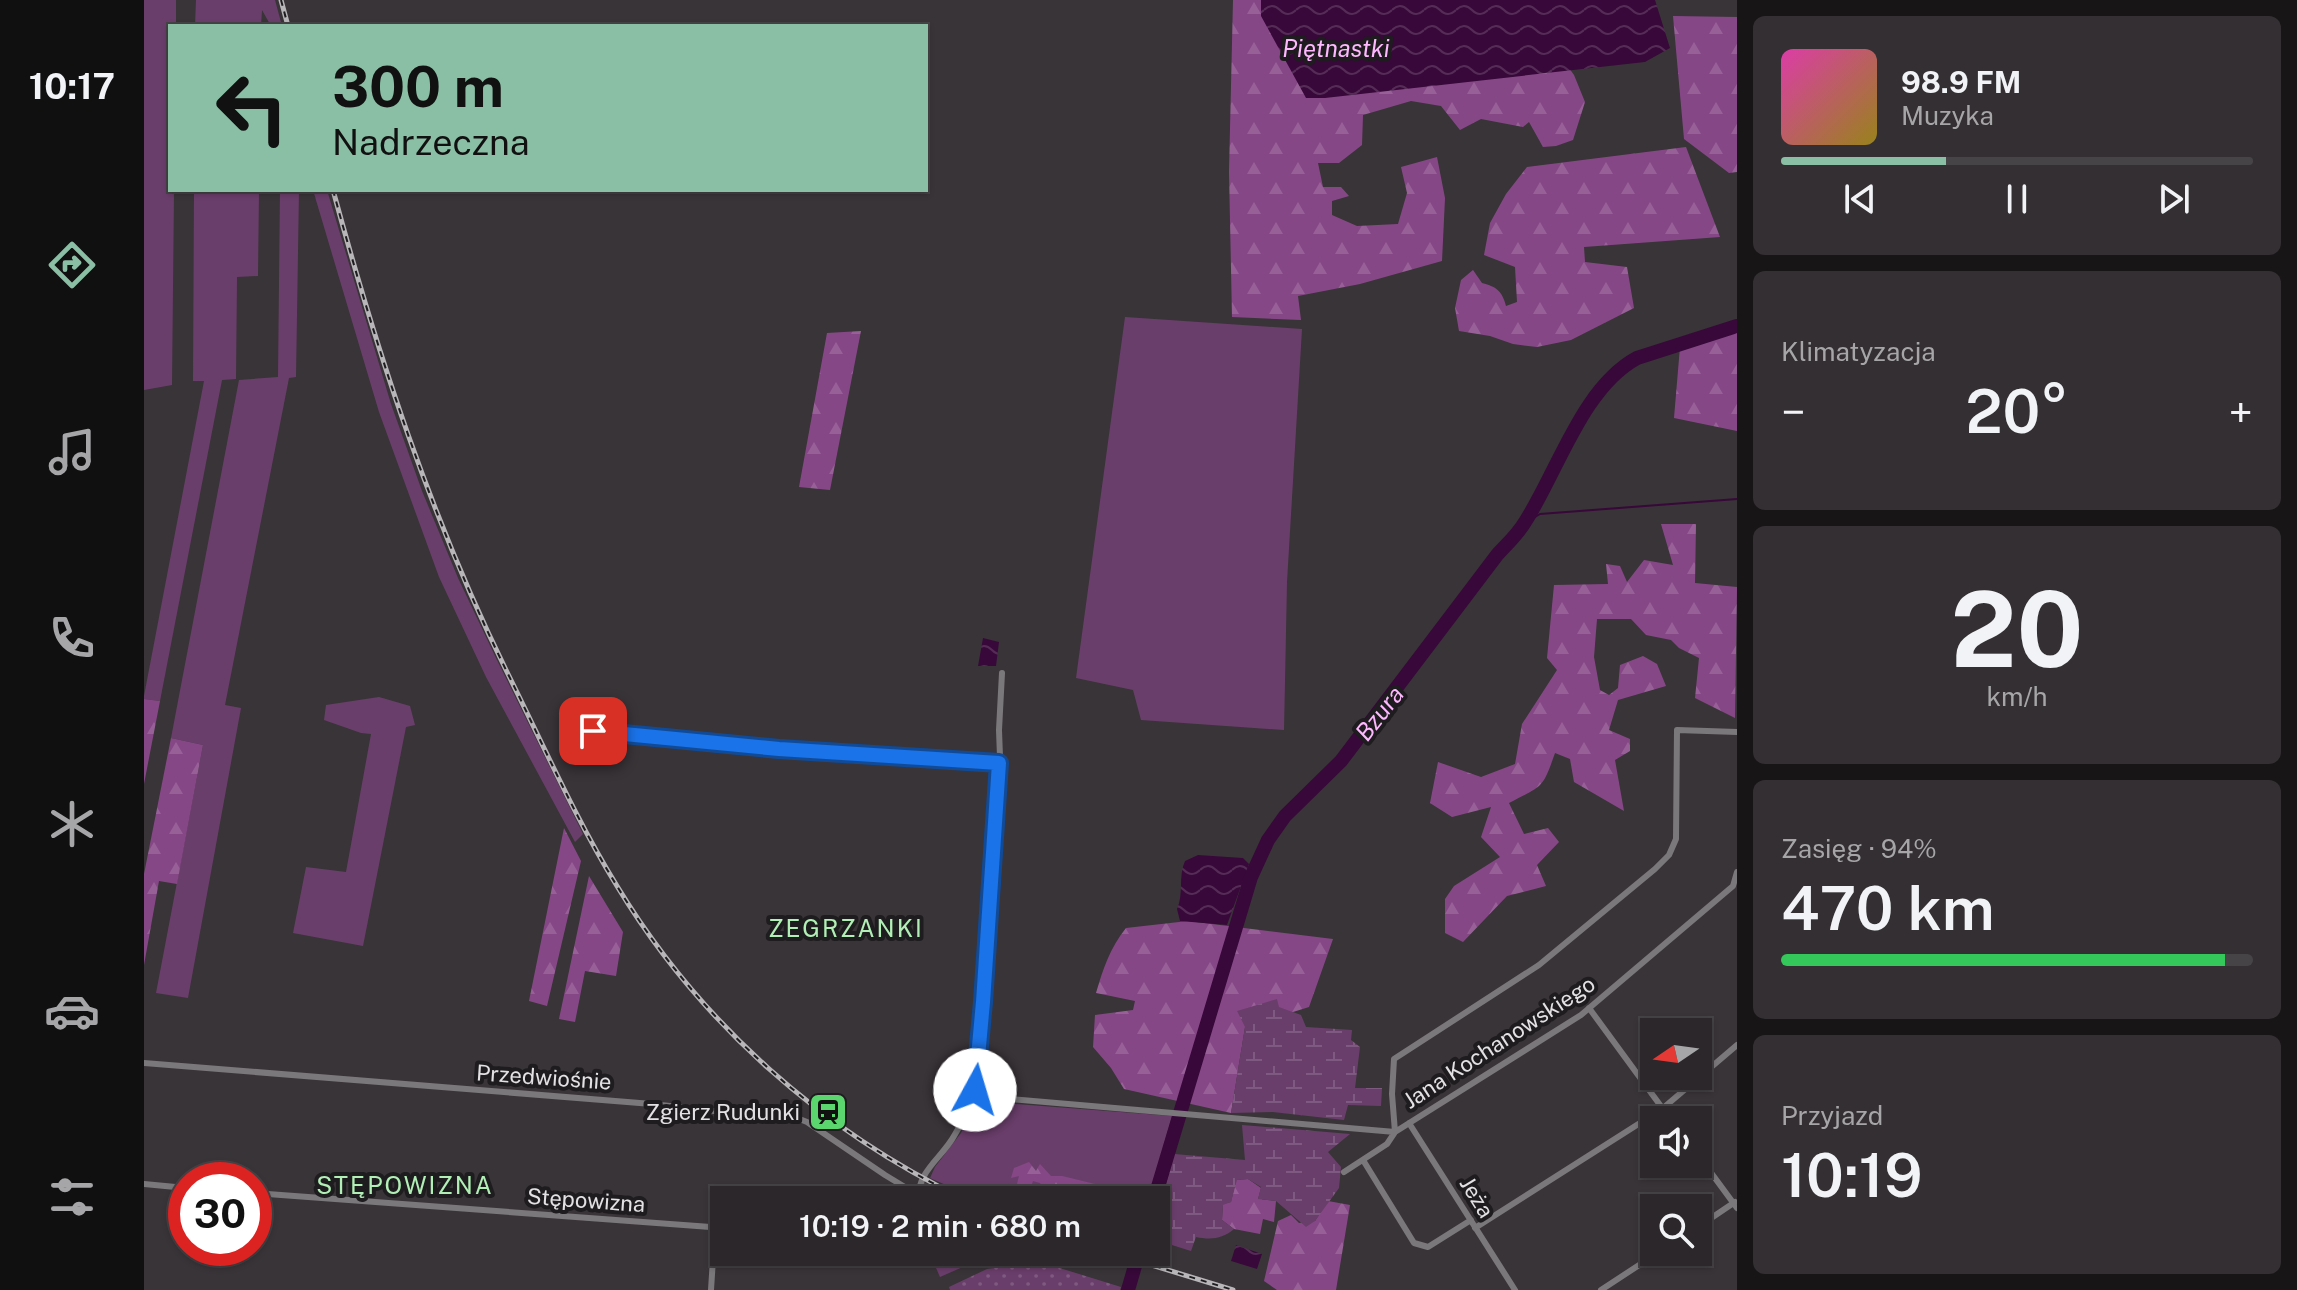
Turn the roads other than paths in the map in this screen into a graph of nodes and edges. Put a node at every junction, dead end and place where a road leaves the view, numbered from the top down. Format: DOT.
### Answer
graph roads {
  1 [pos="1002,673"];
  2 [pos="562,728"];
  3 [pos="1737,732"];
  4 [pos="999,763"];
  5 [pos="1737,872"];
  6 [pos="1735,888"];
  7 [pos="1589,1008"];
  8 [pos="1737,1045"];
  9 [pos="144,1063"];
  10 [pos="974,1096"];
  11 [pos="1660,1106"];
  12 [pos="1666,1106"];
  13 [pos="1409,1123"];
  14 [pos="1640,1123"];
  15 [pos="1395,1132"];
  16 [pos="1363,1160"];
  17 [pos="1344,1172"];
  18 [pos="1712,1173"];
  19 [pos="144,1184"];
  20 [pos="168,1186"];
  21 [pos="902,1186"];
  22 [pos="921,1186"];
  23 [pos="272,1194"];
  24 [pos="1736,1204"];
  25 [pos="1712,1219"];
  26 [pos="1471,1220"];
  27 [pos="710,1227"];
  28 [pos="1475,1228"];
  29 [pos="1640,1264"];
  30 [pos="713,1266"];
  31 [pos="711,1290"];
  32 [pos="1515,1290"];
  33 [pos="1601,1290"];
  1 -- 4 [label="street"];
  2 -- 4 [label="street"];
  3 -- 15 [label="street"];
  4 -- 10 [label="street"];
  5 -- 6 [label="street, Jana Kochanowskiego"];
  6 -- 7 [label="street, Jana Kochanowskiego"];
  7 -- 11 [label="street"];
  7 -- 13 [label="street, Jana Kochanowskiego"];
  8 -- 12 [label="street"];
  9 -- 21 [label="street, Przedwiośnie"];
  10 -- 15 [label="street"];
  10 -- 22 [label="street"];
  13 -- 15 [label="street, Jana Kochanowskiego"];
  13 -- 26 [label="street, Jeża"];
  14 -- 28 [label="street"];
  15 -- 16 [label="street, Jana Kochanowskiego"];
  16 -- 17 [label="street, Jana Kochanowskiego"];
  16 -- 26 [label="street"];
  18 -- 24 [label="street"];
  19 -- 20 [label="street"];
  23 -- 27 [label="street, Stępowizna"];
  24 -- 25 [label="street"];
  26 -- 28 [label="street, Jeża"];
  28 -- 32 [label="street, Jeża"];
  29 -- 33 [label="street"];
  30 -- 31 [label="street"];
}
